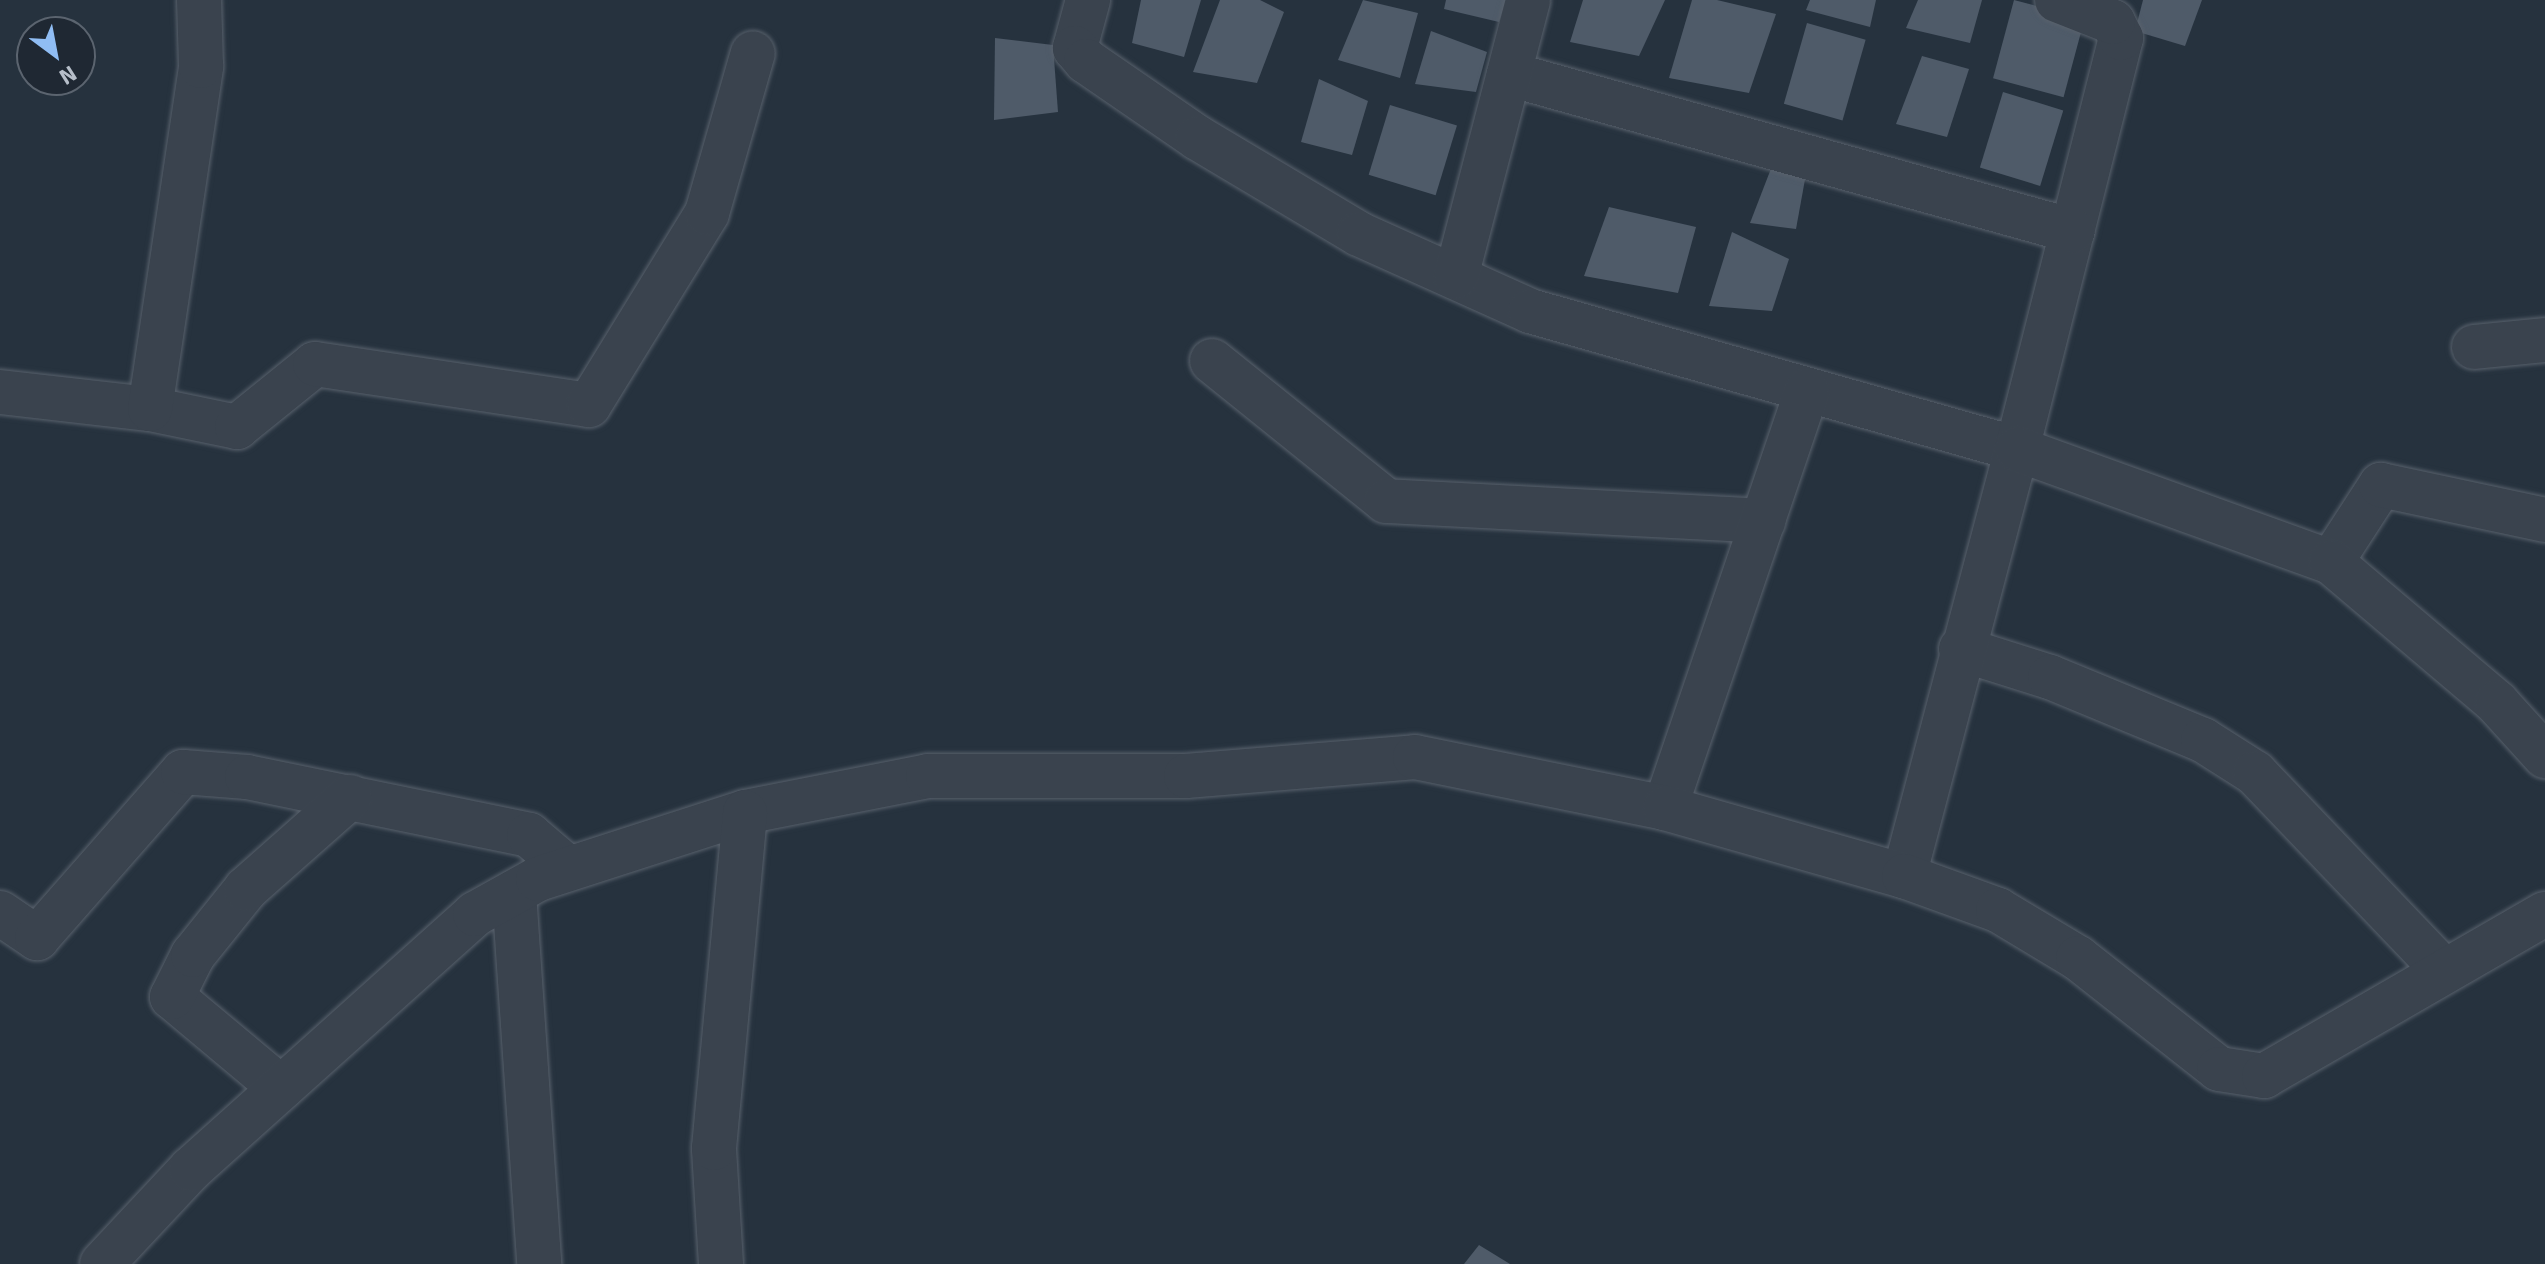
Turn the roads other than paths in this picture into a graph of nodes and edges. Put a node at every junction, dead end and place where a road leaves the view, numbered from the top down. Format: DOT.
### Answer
graph roads {
  1 [pos="199,0"];
  2 [pos="1088,0"];
  3 [pos="1528,0"];
  4 [pos="2083,5"];
  5 [pos="753,53"];
  6 [pos="1509,74"];
  7 [pos="2073,231"];
  8 [pos="1456,277"];
  9 [pos="2545,340"];
  10 [pos="2474,347"];
  11 [pos="1212,361"];
  12 [pos="1807,390"];
  13 [pos="0,392"];
  14 [pos="150,409"];
  15 [pos="2017,449"];
  16 [pos="2545,520"];
  17 [pos="1763,521"];
  18 [pos="2331,562"];
  19 [pos="1961,649"];
  20 [pos="2545,756"];
  21 [pos="350,797"];
  22 [pos="1665,808"];
  23 [pos="745,812"];
  24 [pos="569,869"];
  25 [pos="1904,876"];
  26 [pos="514,893"];
  27 [pos="0,913"];
  28 [pos="2545,914"];
  29 [pos="2443,970"];
  30 [pos="281,1088"];
  31 [pos="102,1264"];
  32 [pos="539,1264"];
  33 [pos="721,1264"];
  1 -- 14 [label="street"];
  2 -- 8 [label="street"];
  3 -- 6 [label="street"];
  4 -- 7 [label="street"];
  5 -- 14 [label="street"];
  6 -- 7 [label="street"];
  6 -- 8 [label="street"];
  7 -- 15 [label="street"];
  8 -- 12 [label="street"];
  9 -- 10 [label="street"];
  11 -- 17 [label="street"];
  12 -- 15 [label="street"];
  12 -- 17 [label="street"];
  13 -- 14 [label="street"];
  15 -- 18 [label="street"];
  15 -- 19 [label="street"];
  16 -- 18 [label="street"];
  17 -- 22 [label="street"];
  18 -- 20 [label="street"];
  19 -- 25 [label="street"];
  19 -- 29 [label="street"];
  21 -- 24 [label="street"];
  21 -- 27 [label="street"];
  21 -- 30 [label="street"];
  22 -- 23 [label="street"];
  22 -- 25 [label="street"];
  23 -- 24 [label="street"];
  23 -- 33 [label="street"];
  24 -- 26 [label="street"];
  25 -- 29 [label="street"];
  26 -- 30 [label="street"];
  26 -- 32 [label="street"];
  28 -- 29 [label="street"];
  30 -- 31 [label="street"];
}
